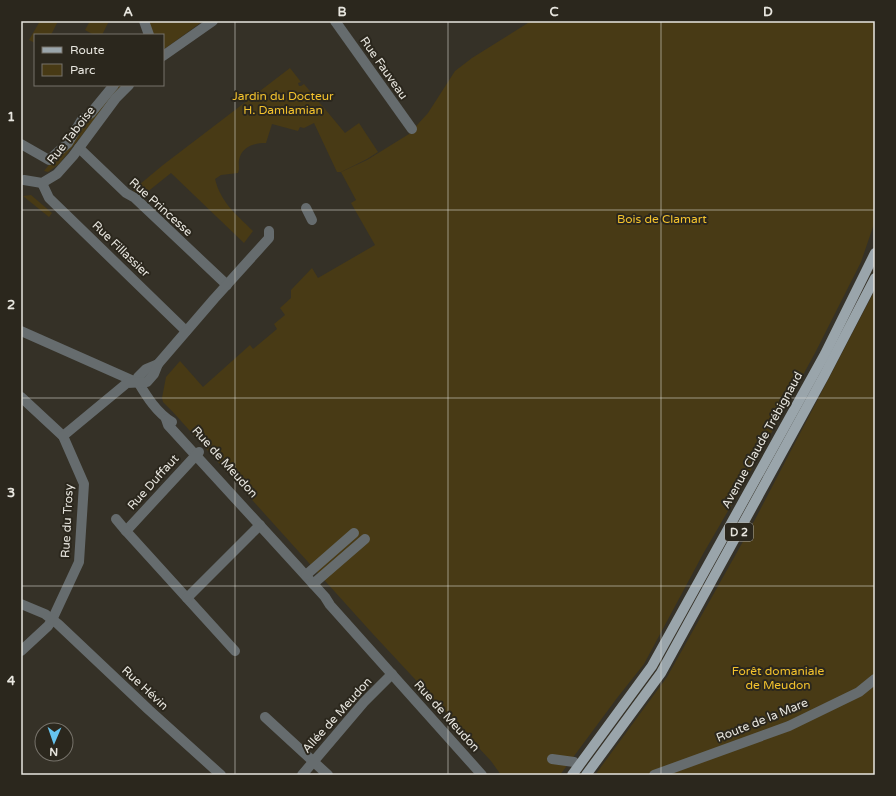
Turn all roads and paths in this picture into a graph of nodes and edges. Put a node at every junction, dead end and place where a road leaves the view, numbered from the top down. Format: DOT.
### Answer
graph roads {
  1 [pos="213,21"];
  2 [pos="335,21"];
  3 [pos="164,55"];
  4 [pos="113,86"];
  5 [pos="128,86"];
  6 [pos="412,129"];
  7 [pos="21,144"];
  8 [pos="79,148"];
  9 [pos="22,180"];
  10 [pos="42,183"];
  11 [pos="306,208"];
  12 [pos="312,220"];
  13 [pos="269,232"];
  14 [pos="875,253"];
  15 [pos="875,278"];
  16 [pos="227,286"];
  17 [pos="21,331"];
  18 [pos="186,331"];
  19 [pos="138,382"];
  20 [pos="21,397"];
  21 [pos="61,433"];
  22 [pos="198,454"];
  23 [pos="116,519"];
  24 [pos="260,525"];
  25 [pos="126,531"];
  26 [pos="354,533"];
  27 [pos="365,539"];
  28 [pos="306,575"];
  29 [pos="313,584"];
  30 [pos="187,598"];
  31 [pos="21,604"];
  32 [pos="52,620"];
  33 [pos="21,651"];
  34 [pos="234,651"];
  35 [pos="392,674"];
  36 [pos="875,679"];
  37 [pos="265,717"];
  38 [pos="552,759"];
  39 [pos="313,761"];
  40 [pos="575,771"];
  41 [pos="221,775"];
  42 [pos="302,775"];
  43 [pos="328,775"];
  44 [pos="482,775"];
  45 [pos="586,775"];
  46 [pos="654,775"];
  1 -- 3 [label="street"];
  2 -- 6 [label="street, Rue Fauveau"];
  4 -- 7 [label="street"];
  5 -- 8 [label="street, Rue Taboise"];
  8 -- 10 [label="street, Rue Taboise"];
  8 -- 16 [label="street, Rue Princesse"];
  9 -- 10 [label="street"];
  10 -- 18 [label="street, Rue Fillassier"];
  11 -- 12 [label="street"];
  13 -- 16 [label="street"];
  14 -- 40 [label="main road, Avenue Claude Trébignaud / D 2"];
  15 -- 45 [label="main road, Avenue Claude Trébignaud / D 2"];
  16 -- 18 [label="street"];
  17 -- 19 [label="street"];
  18 -- 19 [label="street"];
  19 -- 21 [label="street"];
  19 -- 22 [label="street, Rue de Meudon"];
  20 -- 21 [label="street, Rue du Trosy"];
  21 -- 32 [label="street, Rue du Trosy"];
  22 -- 24 [label="street, Rue de Meudon"];
  22 -- 25 [label="street, Rue Duffaut"];
  23 -- 25 [label="street, Rue Duffaut"];
  24 -- 28 [label="street, Rue de Meudon"];
  24 -- 30 [label="street"];
  25 -- 30 [label="street, Rue Duffaut"];
  26 -- 28 [label="street"];
  27 -- 29 [label="street"];
  28 -- 29 [label="street, Rue de Meudon"];
  29 -- 35 [label="street, Rue de Meudon"];
  30 -- 34 [label="street, Rue Duffaut"];
  31 -- 32 [label="street, Rue Hévin"];
  32 -- 33 [label="street, Rue du Trosy"];
  32 -- 41 [label="street, Rue Hévin"];
  35 -- 39 [label="street, Allée de Meudon"];
  35 -- 44 [label="street, Rue de Meudon"];
  36 -- 46 [label="street, Route de la Mare"];
  37 -- 39 [label="street"];
  38 -- 40 [label="street"];
  39 -- 42 [label="street, Allée de Meudon"];
  39 -- 43 [label="street"];
}
